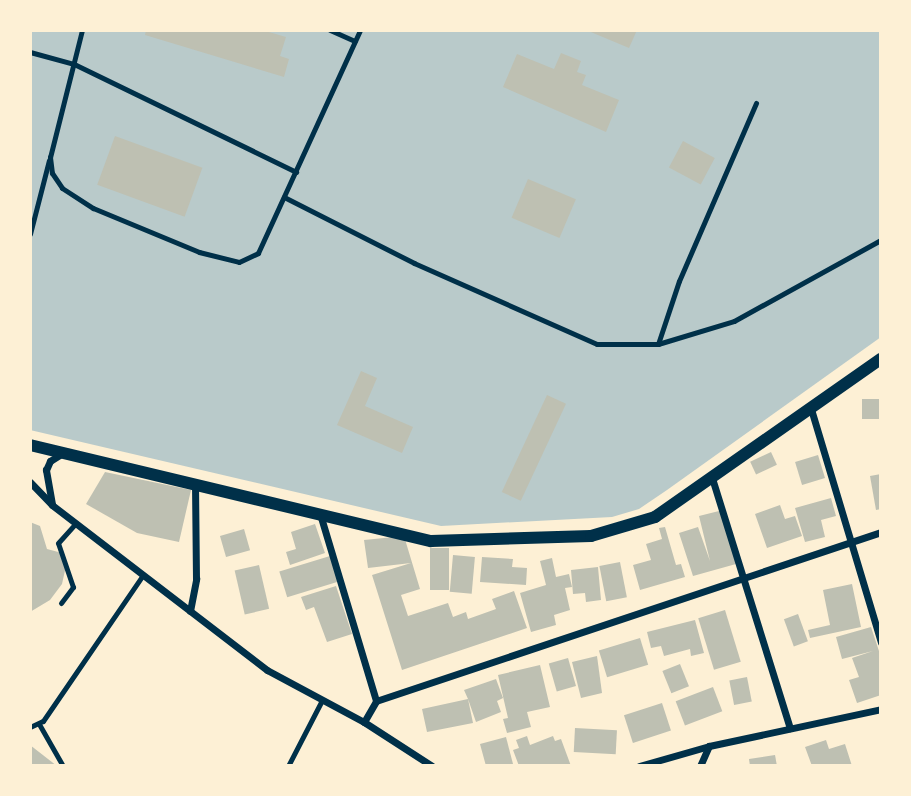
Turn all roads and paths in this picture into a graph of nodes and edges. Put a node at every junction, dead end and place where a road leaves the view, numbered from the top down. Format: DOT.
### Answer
graph roads {
  1 [pos="82,30"];
  2 [pos="330,30"];
  3 [pos="360,30"];
  4 [pos="355,41"];
  5 [pos="30,52"];
  6 [pos="74,64"];
  7 [pos="756,103"];
  8 [pos="50,157"];
  9 [pos="296,172"];
  10 [pos="284,197"];
  11 [pos="30,234"];
  12 [pos="881,240"];
  13 [pos="658,344"];
  14 [pos="881,359"];
  15 [pos="811,409"];
  16 [pos="30,445"];
  17 [pos="72,455"];
  18 [pos="712,478"];
  19 [pos="30,482"];
  20 [pos="195,485"];
  21 [pos="52,505"];
  22 [pos="320,514"];
  23 [pos="76,523"];
  24 [pos="881,532"];
  25 [pos="849,542"];
  26 [pos="143,575"];
  27 [pos="743,577"];
  28 [pos="61,603"];
  29 [pos="190,611"];
  30 [pos="881,643"];
  31 [pos="376,701"];
  32 [pos="321,702"];
  33 [pos="881,709"];
  34 [pos="364,722"];
  35 [pos="39,724"];
  36 [pos="30,727"];
  37 [pos="790,728"];
  38 [pos="709,746"];
  39 [pos="63,766"];
  40 [pos="288,766"];
  41 [pos="432,766"];
  42 [pos="639,766"];
  43 [pos="700,766"];
  1 -- 6 [label="lane"];
  2 -- 4 [label="lane"];
  3 -- 4 [label="lane"];
  4 -- 9 [label="lane"];
  5 -- 6 [label="lane"];
  6 -- 8 [label="lane"];
  6 -- 9 [label="lane"];
  7 -- 13 [label="lane"];
  8 -- 10 [label="lane"];
  8 -- 11 [label="lane"];
  9 -- 10 [label="lane"];
  10 -- 13 [label="lane"];
  12 -- 13 [label="lane"];
  14 -- 15 [label="street"];
  15 -- 18 [label="street"];
  15 -- 25 [label="street"];
  16 -- 17 [label="street"];
  17 -- 20 [label="street"];
  17 -- 21 [label="street"];
  18 -- 22 [label="street"];
  18 -- 27 [label="street"];
  19 -- 21 [label="street"];
  20 -- 22 [label="street"];
  20 -- 29 [label="street"];
  21 -- 23 [label="street"];
  22 -- 31 [label="street"];
  23 -- 26 [label="street"];
  23 -- 28 [label="lane"];
  24 -- 25 [label="street"];
  25 -- 27 [label="street"];
  25 -- 30 [label="street"];
  26 -- 29 [label="street"];
  26 -- 35 [label="lane"];
  27 -- 31 [label="street"];
  27 -- 37 [label="street"];
  29 -- 32 [label="street"];
  31 -- 34 [label="street"];
  32 -- 34 [label="street"];
  32 -- 40 [label="lane"];
  33 -- 37 [label="street"];
  34 -- 41 [label="street"];
  35 -- 36 [label="lane"];
  35 -- 39 [label="lane"];
  37 -- 38 [label="street"];
  38 -- 42 [label="street"];
  38 -- 43 [label="street"];
}
